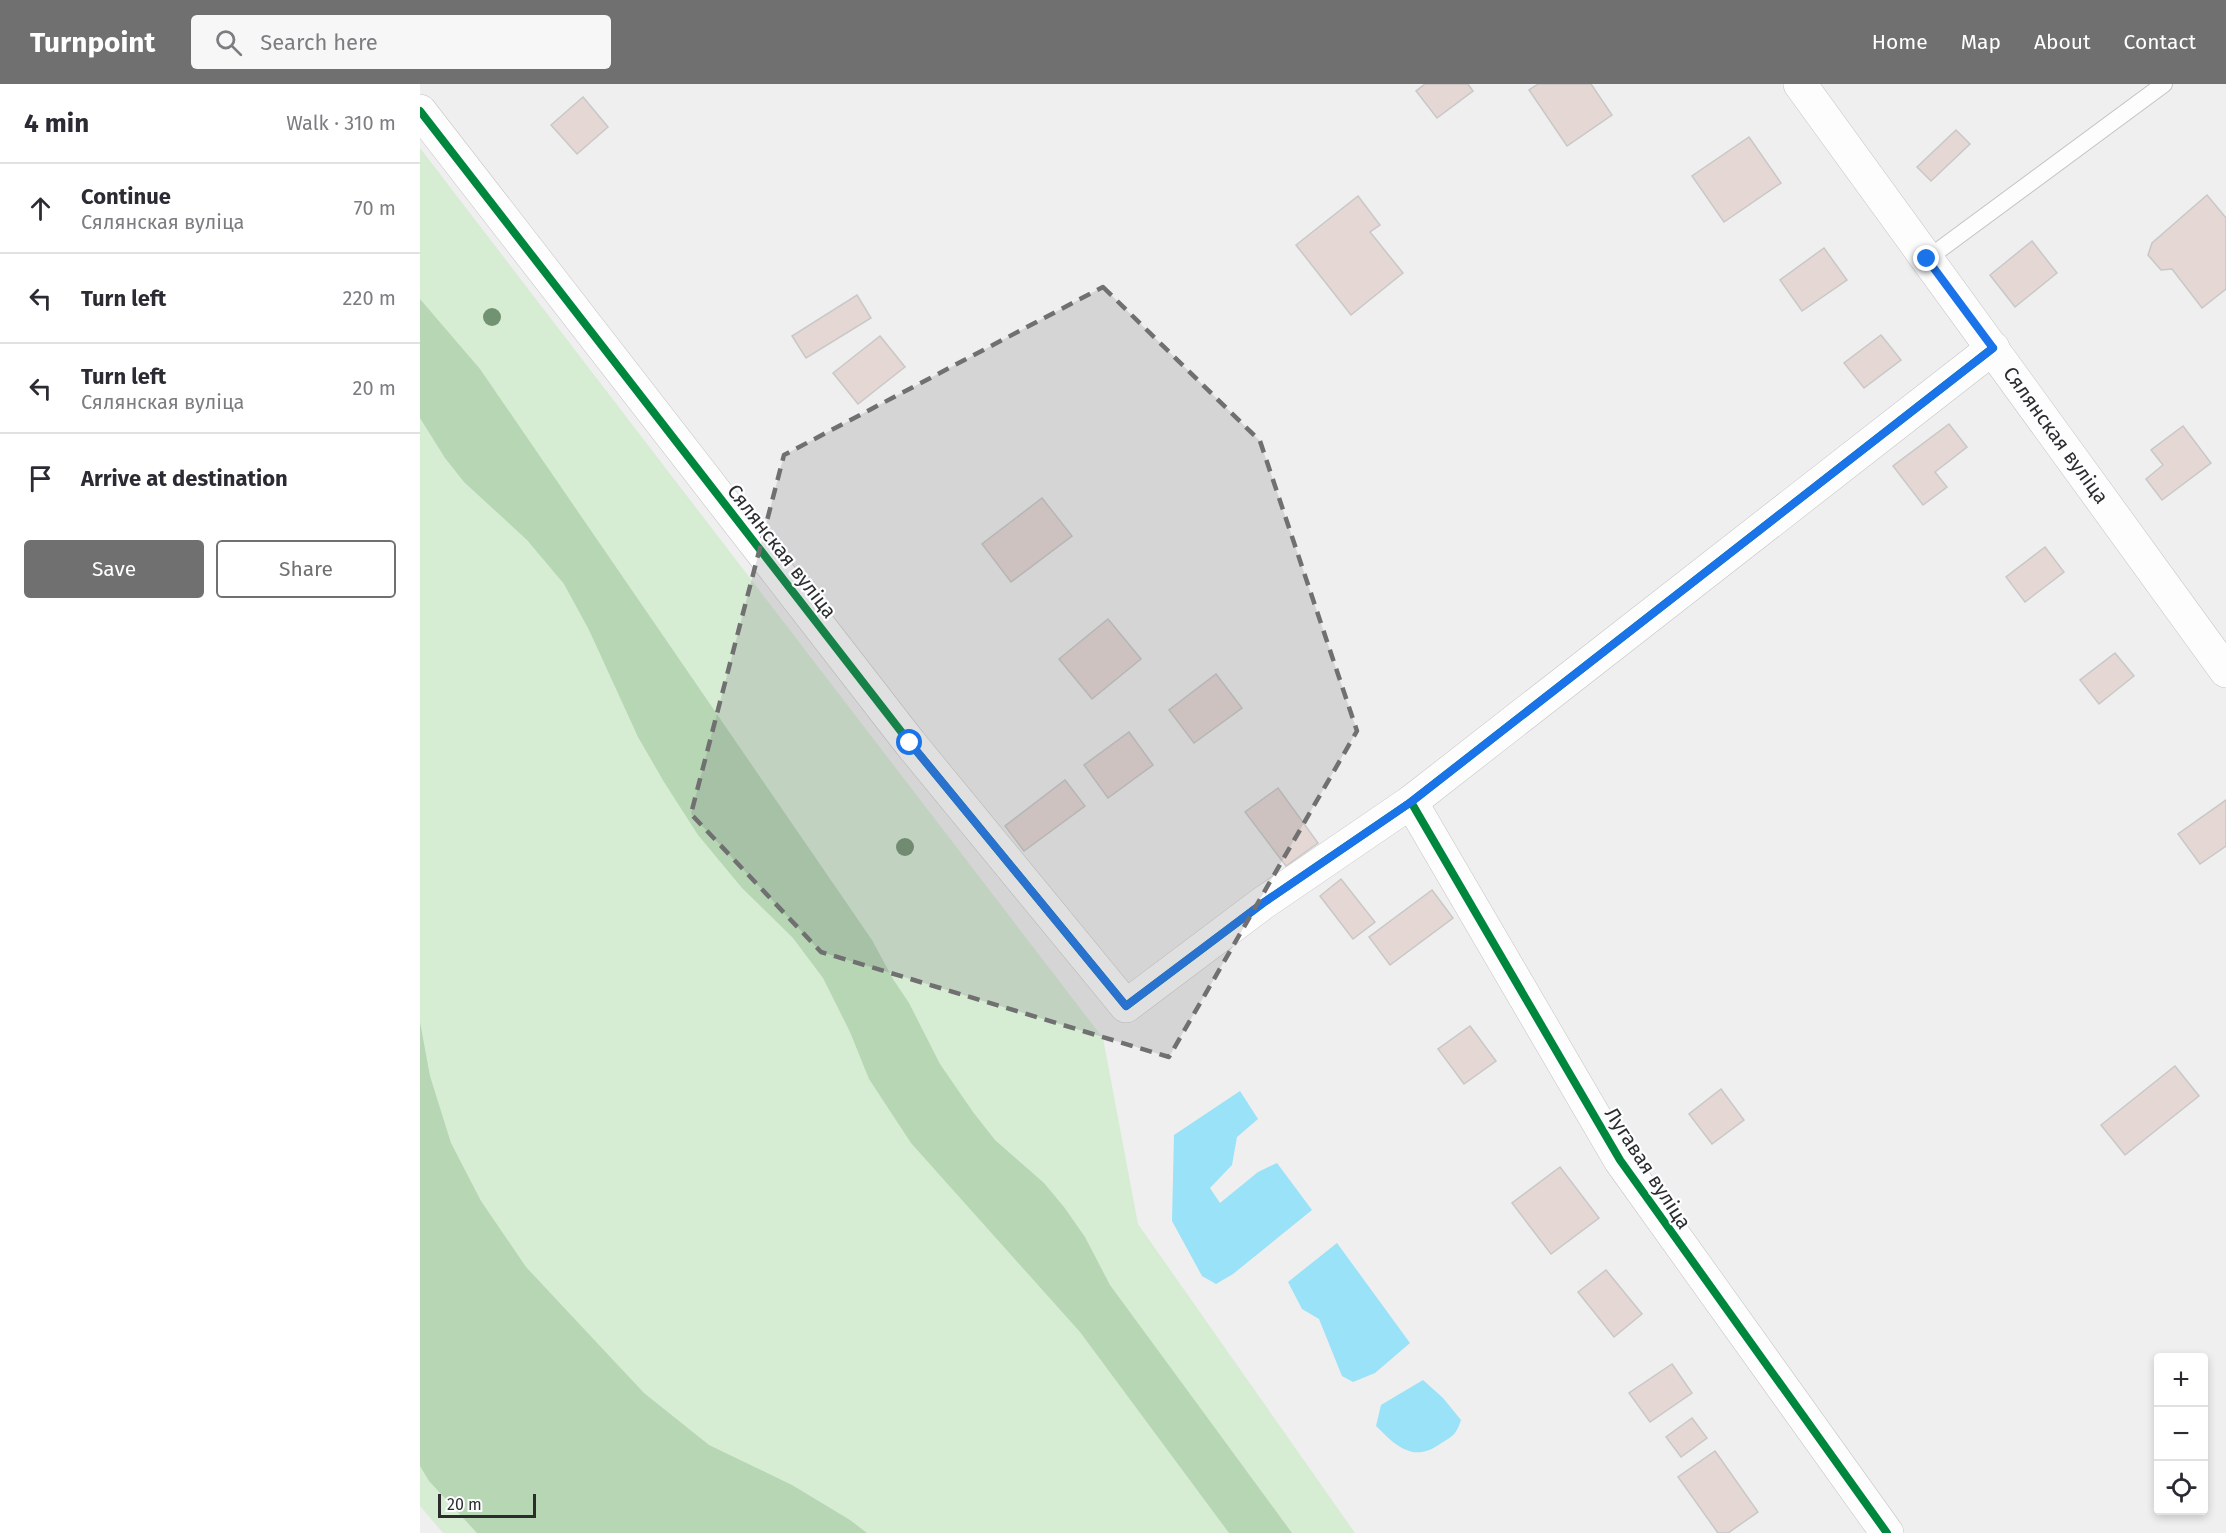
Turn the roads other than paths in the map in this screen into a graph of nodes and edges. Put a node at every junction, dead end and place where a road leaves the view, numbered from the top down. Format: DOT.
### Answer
graph roads {
  1 [pos="1800,84"];
  2 [pos="2164,84"];
  3 [pos="420,111"];
  4 [pos="1927,259"];
  5 [pos="1993,348"];
  6 [pos="2226,671"];
  7 [pos="1411,802"];
  8 [pos="1887,1533"];
  1 -- 4 [label="street, Сялянская вуліца"];
  2 -- 4 [label="lane"];
  3 -- 7 [label="street, Сялянская вуліца"];
  4 -- 5 [label="street, Сялянская вуліца"];
  5 -- 6 [label="street, Сялянская вуліца"];
  5 -- 7 [label="street"];
  7 -- 8 [label="street, Лугавая вуліца"];
}
